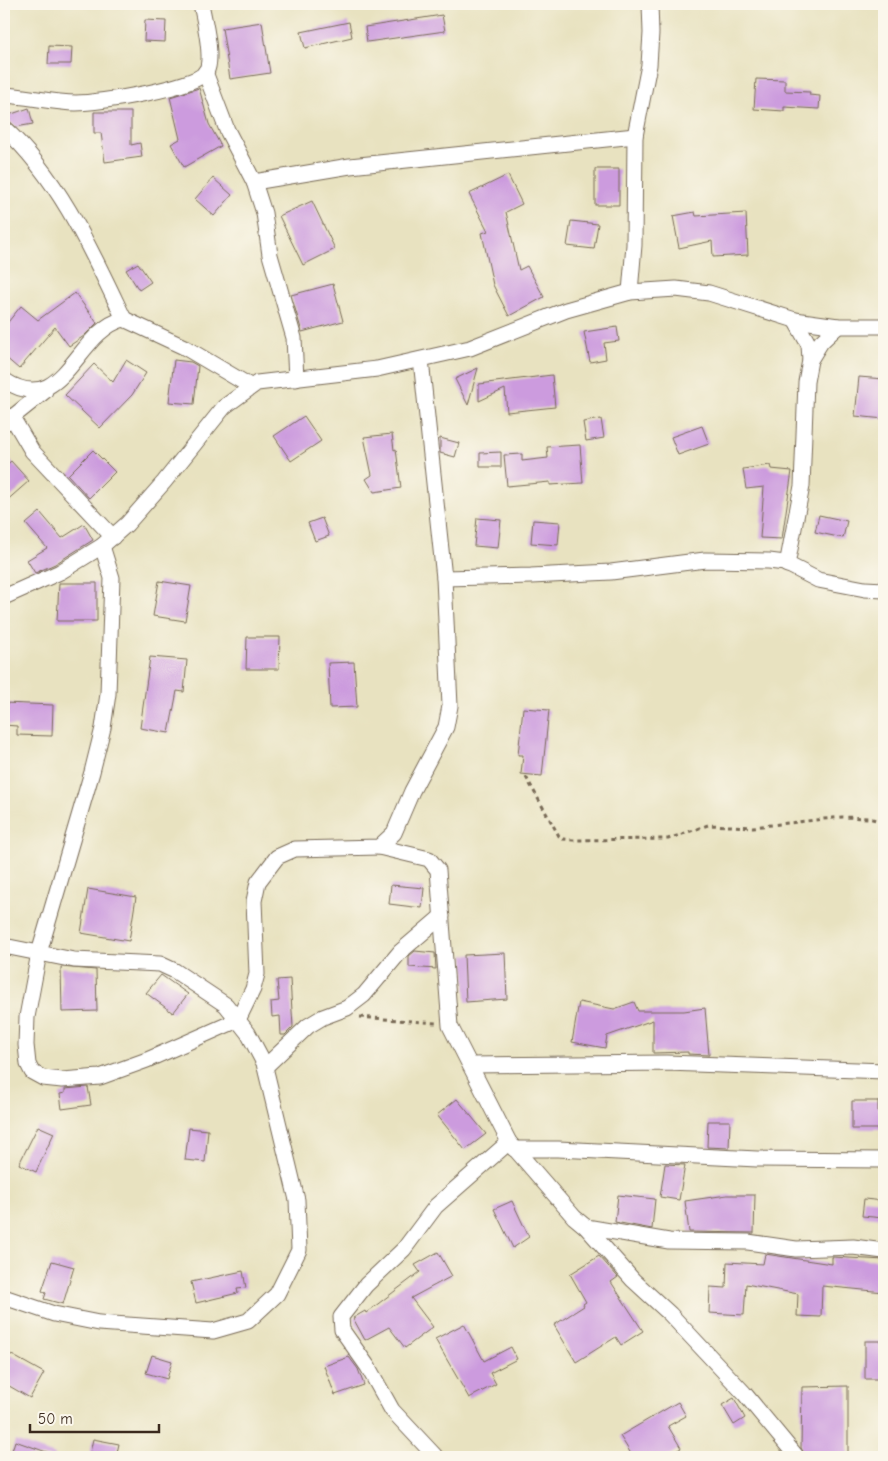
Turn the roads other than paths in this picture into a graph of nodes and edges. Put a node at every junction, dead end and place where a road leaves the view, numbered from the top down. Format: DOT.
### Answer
graph roads {
  1 [pos="201,4"];
  2 [pos="650,4"];
  3 [pos="205,72"];
  4 [pos="4,95"];
  5 [pos="4,128"];
  6 [pos="635,136"];
  7 [pos="254,182"];
  8 [pos="630,292"];
  9 [pos="124,319"];
  10 [pos="795,320"];
  11 [pos="838,326"];
  12 [pos="884,326"];
  13 [pos="421,360"];
  14 [pos="810,360"];
  15 [pos="296,379"];
  16 [pos="4,380"];
  17 [pos="51,386"];
  18 [pos="250,386"];
  19 [pos="8,421"];
  20 [pos="108,541"];
  21 [pos="787,565"];
  22 [pos="444,578"];
  23 [pos="884,590"];
  24 [pos="4,597"];
  25 [pos="379,847"];
  26 [pos="442,916"];
  27 [pos="4,946"];
  28 [pos="39,953"];
  29 [pos="238,1020"];
  30 [pos="471,1065"];
  31 [pos="265,1067"];
  32 [pos="884,1071"];
  33 [pos="512,1145"];
  34 [pos="884,1160"];
  35 [pos="586,1227"];
  36 [pos="884,1251"];
  37 [pos="4,1297"];
  38 [pos="436,1457"];
  39 [pos="797,1457"];
  1 -- 3 [label="street"];
  2 -- 6 [label="street"];
  3 -- 4 [label="street"];
  3 -- 7 [label="street"];
  5 -- 9 [label="street"];
  6 -- 7 [label="street"];
  6 -- 8 [label="street"];
  7 -- 15 [label="street"];
  8 -- 10 [label="street"];
  8 -- 13 [label="street"];
  9 -- 17 [label="street"];
  9 -- 18 [label="street"];
  10 -- 11 [label="street"];
  10 -- 14 [label="street"];
  11 -- 12 [label="street"];
  11 -- 14 [label="street"];
  13 -- 15 [label="street"];
  13 -- 22 [label="street"];
  14 -- 21 [label="street"];
  15 -- 18 [label="street"];
  16 -- 17 [label="street"];
  17 -- 19 [label="street"];
  18 -- 20 [label="street"];
  19 -- 20 [label="street"];
  20 -- 24 [label="street"];
  20 -- 28 [label="street"];
  21 -- 22 [label="street"];
  21 -- 23 [label="street"];
  22 -- 25 [label="street"];
  25 -- 26 [label="street"];
  25 -- 29 [label="street"];
  26 -- 30 [label="street"];
  26 -- 31 [label="street"];
  27 -- 28 [label="street"];
  28 -- 29 [label="street"];
  28 -- 29 [label="street"];
  29 -- 31 [label="street"];
  30 -- 32 [label="street"];
  30 -- 33 [label="street"];
  31 -- 37 [label="street"];
  33 -- 34 [label="street"];
  33 -- 35 [label="street"];
  33 -- 38 [label="street"];
  35 -- 36 [label="street"];
  35 -- 39 [label="street"];
}
